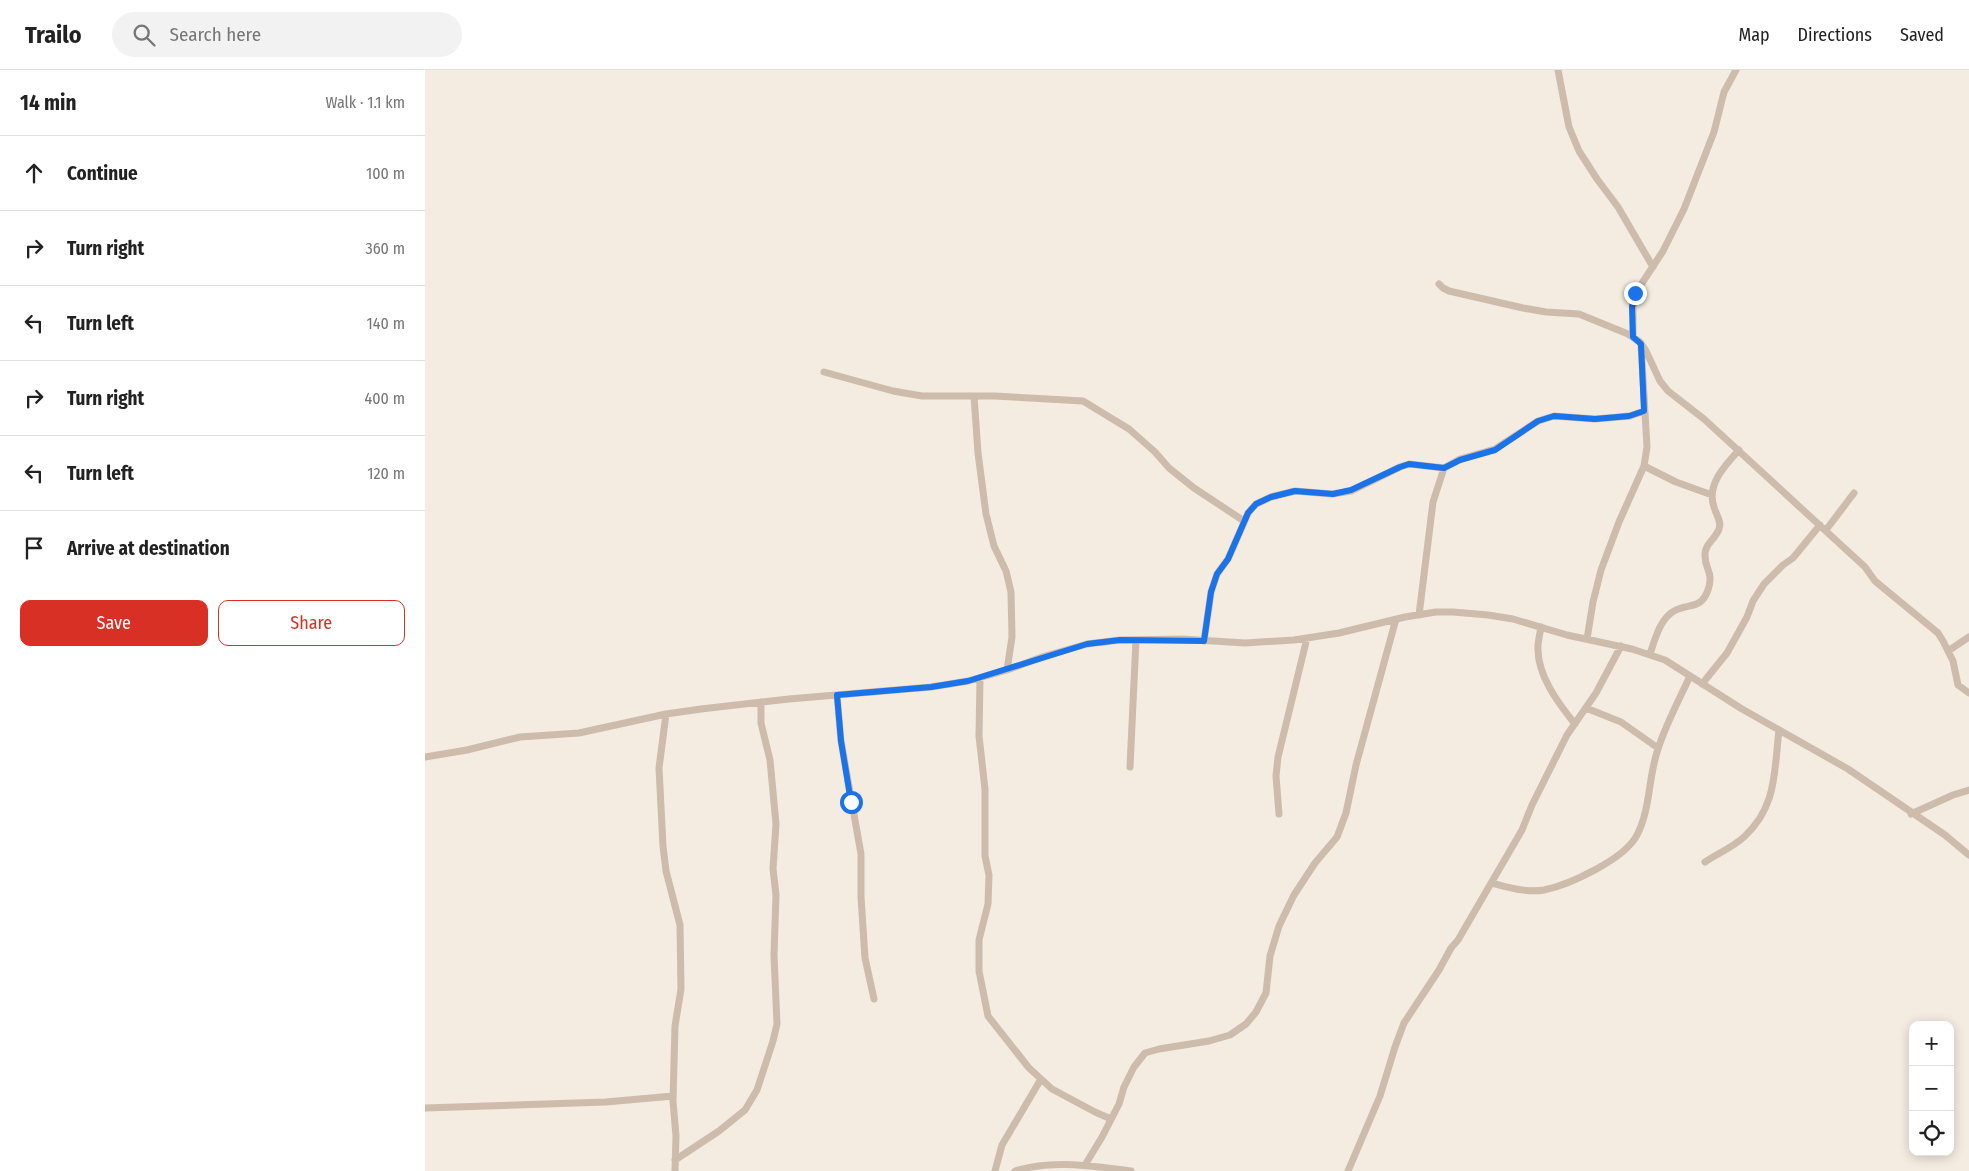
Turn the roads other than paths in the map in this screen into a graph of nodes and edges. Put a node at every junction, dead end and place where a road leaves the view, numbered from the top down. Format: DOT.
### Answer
graph roads {
  1 [pos="1558,70"];
  2 [pos="1736,70"];
  3 [pos="1653,267"];
  4 [pos="1439,284"];
  5 [pos="1633,337"];
  6 [pos="1641,344"];
  7 [pos="824,372"];
  8 [pos="974,396"];
  9 [pos="1644,411"];
  10 [pos="1739,450"];
  11 [pos="1644,466"];
  12 [pos="1444,468"];
  13 [pos="1854,494"];
  14 [pos="1712,495"];
  15 [pos="1244,521"];
  16 [pos="1823,528"];
  17 [pos="1419,615"];
  18 [pos="1396,619"];
  19 [pos="1541,627"];
  20 [pos="1969,637"];
  21 [pos="1307,638"];
  22 [pos="1587,639"];
  23 [pos="1136,640"];
  24 [pos="1204,641"];
  25 [pos="1621,646"];
  26 [pos="1948,651"];
  27 [pos="1650,654"];
  28 [pos="1007,670"];
  29 [pos="1690,676"];
  30 [pos="980,678"];
  31 [pos="1702,684"];
  32 [pos="1969,694"];
  33 [pos="837,695"];
  34 [pos="761,702"];
  35 [pos="1586,708"];
  36 [pos="666,714"];
  37 [pos="1575,724"];
  38 [pos="1779,730"];
  39 [pos="1658,748"];
  40 [pos="425,757"];
  41 [pos="1130,767"];
  42 [pos="1969,790"];
  43 [pos="1279,814"];
  44 [pos="1911,814"];
  45 [pos="1969,854"];
  46 [pos="1705,862"];
  47 [pos="1491,883"];
  48 [pos="874,999"];
  49 [pos="1041,1080"];
  50 [pos="673,1096"];
  51 [pos="425,1108"];
  52 [pos="1111,1119"];
  53 [pos="675,1160"];
  54 [pos="1085,1164"];
  55 [pos="675,1171"];
  56 [pos="995,1171"];
  57 [pos="1015,1171"];
  58 [pos="1131,1171"];
  59 [pos="1348,1171"];
  1 -- 3 [label="street"];
  2 -- 3 [label="street"];
  3 -- 5 [label="street"];
  4 -- 5 [label="street"];
  5 -- 6 [label="street"];
  6 -- 9 [label="street"];
  6 -- 10 [label="street"];
  7 -- 8 [label="street"];
  8 -- 15 [label="street"];
  8 -- 28 [label="street"];
  9 -- 11 [label="street"];
  9 -- 12 [label="street"];
  10 -- 14 [label="street"];
  10 -- 16 [label="street"];
  11 -- 14 [label="street"];
  11 -- 22 [label="street"];
  12 -- 15 [label="street"];
  12 -- 17 [label="street"];
  13 -- 16 [label="street"];
  14 -- 27 [label="street"];
  15 -- 24 [label="street"];
  16 -- 26 [label="street"];
  16 -- 31 [label="street"];
  17 -- 18 [label="street"];
  17 -- 19 [label="street"];
  18 -- 21 [label="street"];
  18 -- 52 [label="street"];
  19 -- 22 [label="street"];
  19 -- 37 [label="street"];
  20 -- 26 [label="street"];
  21 -- 24 [label="street"];
  21 -- 43 [label="street"];
  22 -- 25 [label="street"];
  23 -- 24 [label="street"];
  23 -- 28 [label="street"];
  23 -- 41 [label="street"];
  25 -- 27 [label="street"];
  25 -- 35 [label="street"];
  26 -- 32 [label="street"];
  27 -- 29 [label="street"];
  28 -- 30 [label="street"];
  29 -- 31 [label="street"];
  29 -- 39 [label="street"];
  30 -- 33 [label="street"];
  30 -- 49 [label="street"];
  31 -- 38 [label="street"];
  33 -- 34 [label="street"];
  33 -- 48 [label="street"];
  34 -- 36 [label="street"];
  34 -- 53 [label="street"];
  35 -- 37 [label="street"];
  35 -- 39 [label="street"];
  36 -- 40 [label="street"];
  36 -- 50 [label="street"];
  37 -- 47 [label="street"];
  38 -- 44 [label="street"];
  38 -- 46 [label="street"];
  39 -- 47 [label="street"];
  42 -- 44 [label="street"];
  44 -- 45 [label="street"];
  47 -- 59 [label="street"];
  49 -- 52 [label="street"];
  49 -- 56 [label="street"];
  50 -- 51 [label="street"];
  50 -- 53 [label="street"];
  52 -- 54 [label="street"];
  53 -- 55 [label="street"];
  54 -- 57 [label="street"];
  54 -- 58 [label="street"];
}
